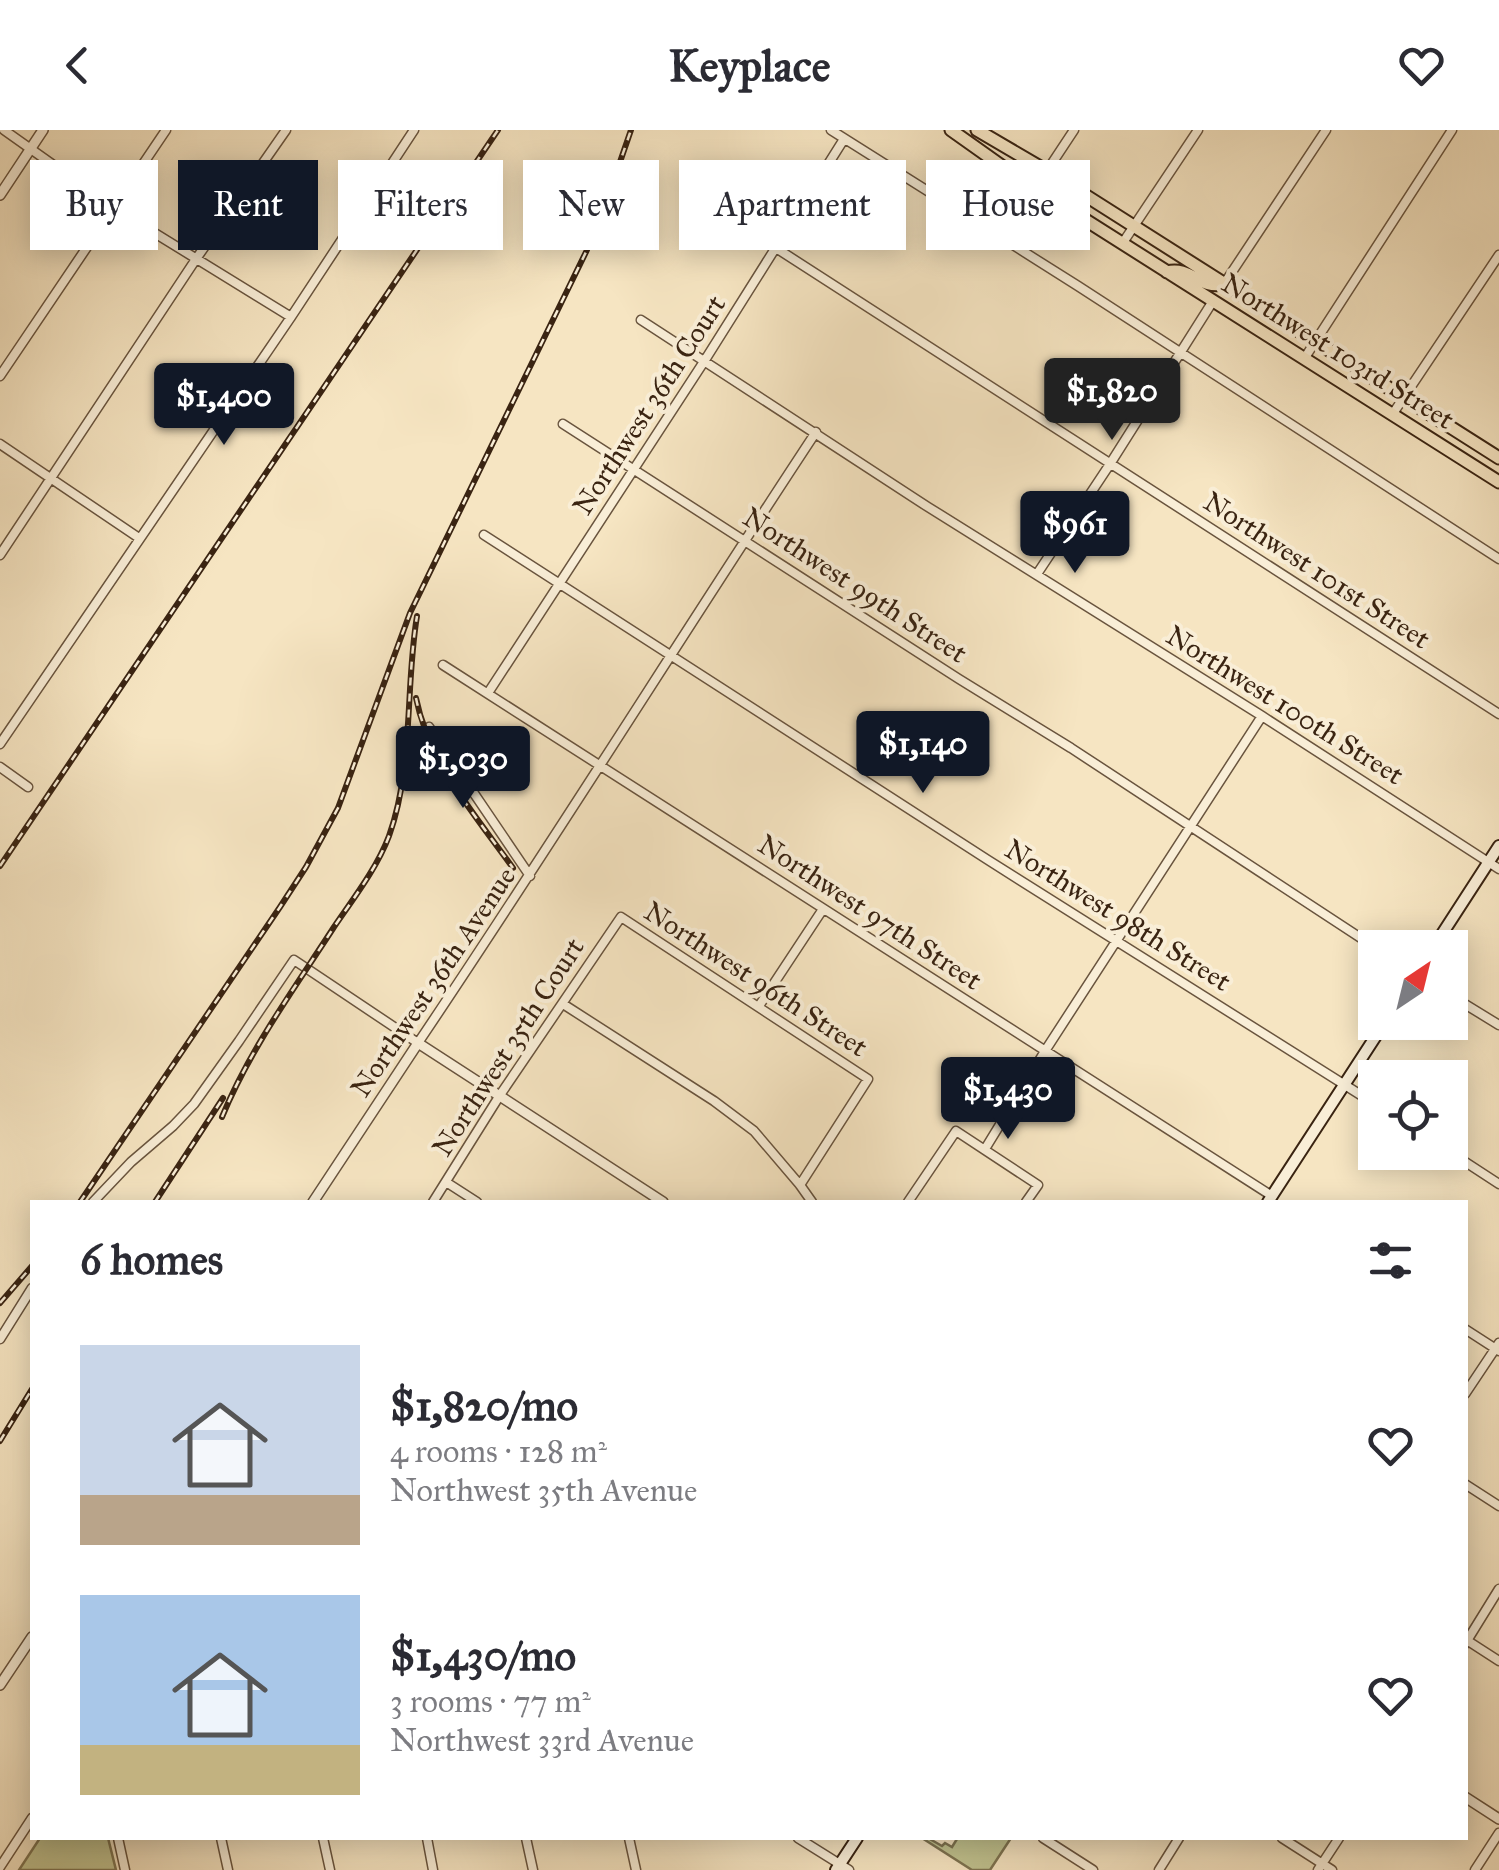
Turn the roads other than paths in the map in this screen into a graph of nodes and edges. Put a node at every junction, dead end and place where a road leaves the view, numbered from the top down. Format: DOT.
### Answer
graph roads {
  1 [pos="4,130"];
  2 [pos="43,130"];
  3 [pos="166,130"];
  4 [pos="286,130"];
  5 [pos="414,130"];
  6 [pos="831,130"];
  7 [pos="951,130"];
  8 [pos="977,130"];
  9 [pos="986,130"];
  10 [pos="1074,130"];
  11 [pos="1198,130"];
  12 [pos="1326,130"];
  13 [pos="1452,130"];
  14 [pos="844,139"];
  15 [pos="1004,146"];
  16 [pos="30,148"];
  17 [pos="47,160"];
  18 [pos="146,160"];
  19 [pos="831,160"];
  20 [pos="994,160"];
  21 [pos="1027,160"];
  22 [pos="1054,160"];
  23 [pos="0,194"];
  24 [pos="1090,199"];
  25 [pos="1090,224"];
  26 [pos="1133,226"];
  27 [pos="158,236"];
  28 [pos="1122,244"];
  29 [pos="86,250"];
  30 [pos="775,250"];
  31 [pos="779,250"];
  32 [pos="1499,255"];
  33 [pos="196,260"];
  34 [pos="1167,272"];
  35 [pos="1224,284"];
  36 [pos="1213,302"];
  37 [pos="1271,313"];
  38 [pos="291,318"];
  39 [pos="641,320"];
  40 [pos="1314,341"];
  41 [pos="1181,353"];
  42 [pos="1304,359"];
  43 [pos="705,360"];
  44 [pos="0,376"];
  45 [pos="1404,396"];
  46 [pos="1392,415"];
  47 [pos="563,424"];
  48 [pos="816,432"];
  49 [pos="0,444"];
  50 [pos="1497,453"];
  51 [pos="1110,464"];
  52 [pos="633,470"];
  53 [pos="1482,472"];
  54 [pos="52,478"];
  55 [pos="1499,482"];
  56 [pos="484,535"];
  57 [pos="140,538"];
  58 [pos="745,541"];
  59 [pos="0,555"];
  60 [pos="1499,559"];
  61 [pos="1037,574"];
  62 [pos="561,584"];
  63 [pos="672,656"];
  64 [pos="444,665"];
  65 [pos="488,693"];
  66 [pos="1499,714"];
  67 [pos="1262,716"];
  68 [pos="429,727"];
  69 [pos="0,744"];
  70 [pos="600,764"];
  71 [pos="0,768"];
  72 [pos="28,787"];
  73 [pos="1190,827"];
  74 [pos="1499,846"];
  75 [pos="1488,862"];
  76 [pos="1499,869"];
  77 [pos="530,876"];
  78 [pos="823,910"];
  79 [pos="621,918"];
  80 [pos="1445,930"];
  81 [pos="1358,936"];
  82 [pos="1117,940"];
  83 [pos="563,1004"];
  84 [pos="759,1006"];
  85 [pos="1468,1006"];
  86 [pos="1499,1026"];
  87 [pos="1373,1040"];
  88 [pos="418,1043"];
  89 [pos="1046,1051"];
  90 [pos="1345,1084"];
  91 [pos="1358,1093"];
  92 [pos="500,1095"];
  93 [pos="985,1149"];
  94 [pos="1468,1164"];
  95 [pos="446,1182"];
  96 [pos="800,1184"];
  97 [pos="1499,1184"];
  98 [pos="95,1200"];
  99 [pos="315,1200"];
  100 [pos="434,1200"];
  101 [pos="474,1200"];
  102 [pos="659,1200"];
  103 [pos="811,1200"];
  104 [pos="909,1200"];
  105 [pos="1027,1200"];
  106 [pos="1268,1200"];
  107 [pos="1270,1200"];
  108 [pos="30,1291"];
  109 [pos="1468,1331"];
  110 [pos="0,1339"];
  111 [pos="1498,1347"];
  112 [pos="1468,1390"];
  113 [pos="1468,1486"];
  114 [pos="1499,1506"];
  115 [pos="1499,1589"];
  116 [pos="1468,1638"];
  117 [pos="30,1640"];
  118 [pos="1468,1642"];
  119 [pos="1499,1661"];
  120 [pos="0,1685"];
  121 [pos="1468,1799"];
  122 [pos="1499,1819"];
  123 [pos="30,1821"];
  124 [pos="1499,1832"];
  125 [pos="118,1840"];
  126 [pos="221,1840"];
  127 [pos="324,1840"];
  128 [pos="427,1840"];
  129 [pos="526,1840"];
  130 [pos="629,1840"];
  131 [pos="801,1840"];
  132 [pos="856,1840"];
  133 [pos="1046,1840"];
  134 [pos="1178,1840"];
  135 [pos="1285,1840"];
  136 [pos="1337,1840"];
  137 [pos="1320,1867"];
  138 [pos="0,1868"];
  139 [pos="841,1868"];
  140 [pos="125,1870"];
  141 [pos="228,1870"];
  142 [pos="330,1870"];
  143 [pos="434,1870"];
  144 [pos="533,1870"];
  145 [pos="636,1870"];
  146 [pos="1093,1870"];
  147 [pos="1158,1870"];
  148 [pos="1332,1870"];
  149 [pos="1475,1870"];
  1 -- 16 [label="street"];
  2 -- 16 [label="street"];
  3 -- 18 [label="street"];
  4 -- 33 [label="street"];
  5 -- 38 [label="street"];
  6 -- 14 [label="street"];
  7 -- 20 [label="main road, Northwest 103rd Street"];
  8 -- 15 [label="main road, Northwest 103rd Street"];
  9 -- 15 [label="street, Northwest 103rd Street"];
  10 -- 22 [label="street"];
  11 -- 26 [label="street"];
  12 -- 35 [label="street"];
  13 -- 40 [label="street"];
  14 -- 19 [label="street, Northwest 36th Court"];
  14 -- 41 [label="street"];
  15 -- 21 [label="main road, Northwest 103rd Street"];
  16 -- 17 [label="street"];
  16 -- 23 [label="street"];
  24 -- 26 [label="main road, Northwest 103rd Street"];
  25 -- 28 [label="main road, Northwest 103rd Street"];
  26 -- 28 [label="street"];
  26 -- 35 [label="main road, Northwest 103rd Street"];
  27 -- 33 [label="street"];
  28 -- 34 [label="main road, Northwest 103rd Street"];
  29 -- 44 [label="street"];
  30 -- 43 [label="street, Northwest 36th Court"];
  31 -- 51 [label="street, Northwest 101st Street"];
  32 -- 45 [label="street"];
  33 -- 38 [label="street"];
  33 -- 54 [label="street"];
  34 -- 35 [label="main road"];
  34 -- 36 [label="main road, Northwest 103rd Street"];
  35 -- 37 [label="main road, Northwest 103rd Street"];
  36 -- 37 [label="main road"];
  36 -- 41 [label="street"];
  36 -- 42 [label="main road, Northwest 103rd Street"];
  37 -- 40 [label="main road, Northwest 103rd Street"];
  38 -- 57 [label="street"];
  39 -- 43 [label="street, Northwest 100th Street"];
  40 -- 42 [label="street"];
  40 -- 45 [label="main road, Northwest 103rd Street"];
  41 -- 51 [label="street"];
  41 -- 60 [label="street"];
  42 -- 46 [label="main road, Northwest 103rd Street"];
  43 -- 48 [label="street, Northwest 100th Street"];
  43 -- 52 [label="street, Northwest 36th Court"];
  45 -- 46 [label="street"];
  45 -- 50 [label="main road, Northwest 103rd Street"];
  46 -- 53 [label="main road, Northwest 103rd Street"];
  47 -- 52 [label="street, Northwest 99th Street"];
  48 -- 58 [label="street, Northwest 36th Avenue"];
  48 -- 61 [label="street, Northwest 100th Street"];
  49 -- 54 [label="street"];
  50 -- 53 [label="street"];
  51 -- 61 [label="street"];
  51 -- 66 [label="street, Northwest 101st Street"];
  52 -- 58 [label="street, Northwest 99th Street"];
  52 -- 62 [label="street, Northwest 36th Court"];
  53 -- 55 [label="main road, Northwest 103rd Street"];
  54 -- 57 [label="street"];
  54 -- 59 [label="street"];
  56 -- 62 [label="street, Northwest 98th Street"];
  57 -- 69 [label="street"];
  58 -- 63 [label="street, Northwest 36th Avenue"];
  58 -- 73 [label="street, Northwest 99th Street"];
  61 -- 67 [label="street, Northwest 100th Street"];
  62 -- 63 [label="street, Northwest 98th Street"];
  62 -- 65 [label="street, Northwest 36th Court"];
  63 -- 70 [label="street, Northwest 36th Avenue"];
  63 -- 82 [label="street, Northwest 98th Street"];
  64 -- 65 [label="street, Northwest 97th Street"];
  65 -- 70 [label="street, Northwest 97th Street"];
  67 -- 73 [label="street"];
  67 -- 75 [label="street, Northwest 100th Street"];
  68 -- 77 [label="street"];
  70 -- 77 [label="street, Northwest 36th Avenue"];
  70 -- 78 [label="street, Northwest 97th Street"];
  71 -- 72 [label="street"];
  73 -- 81 [label="street, Northwest 99th Street"];
  73 -- 82 [label="street"];
  74 -- 75 [label="main road"];
  75 -- 76 [label="street, Northwest 100th Street"];
  75 -- 80 [label="main road"];
  77 -- 88 [label="street, Northwest 36th Avenue"];
  78 -- 84 [label="street"];
  78 -- 89 [label="street, Northwest 97th Street"];
  79 -- 83 [label="street, Northwest 35th Court"];
  79 -- 84 [label="street, Northwest 96th Street"];
  82 -- 89 [label="street"];
  82 -- 90 [label="street, Northwest 98th Street"];
  83 -- 92 [label="street, Northwest 35th Court"];
  83 -- 96 [label="street"];
  84 -- 96 [label="street, Northwest 96th Street"];
  85 -- 86 [label="street"];
  87 -- 90 [label="main road"];
  88 -- 92 [label="street"];
  88 -- 98 [label="street"];
  88 -- 99 [label="street, Northwest 36th Avenue"];
  89 -- 93 [label="street"];
  89 -- 106 [label="street, Northwest 97th Street"];
  90 -- 91 [label="street, Northwest 98th Street"];
  90 -- 107 [label="main road"];
  92 -- 95 [label="street, Northwest 35th Court"];
  92 -- 102 [label="street"];
  93 -- 104 [label="street"];
  93 -- 105 [label="street"];
  94 -- 97 [label="street"];
  95 -- 100 [label="street, Northwest 35th Court"];
  95 -- 101 [label="street"];
  96 -- 103 [label="street"];
  108 -- 110 [label="street"];
  109 -- 111 [label="street"];
  111 -- 112 [label="street"];
  113 -- 114 [label="street"];
  115 -- 116 [label="street"];
  117 -- 120 [label="street"];
  118 -- 119 [label="street"];
  121 -- 122 [label="street"];
  123 -- 138 [label="street"];
  124 -- 149 [label="street"];
  125 -- 140 [label="street"];
  126 -- 141 [label="street"];
  127 -- 142 [label="street"];
  128 -- 143 [label="street"];
  129 -- 144 [label="street"];
  130 -- 145 [label="street"];
  131 -- 139 [label="street"];
  132 -- 139 [label="main road"];
  133 -- 146 [label="street"];
  134 -- 147 [label="street"];
  135 -- 137 [label="street"];
  136 -- 137 [label="street"];
  137 -- 148 [label="street"];
}
